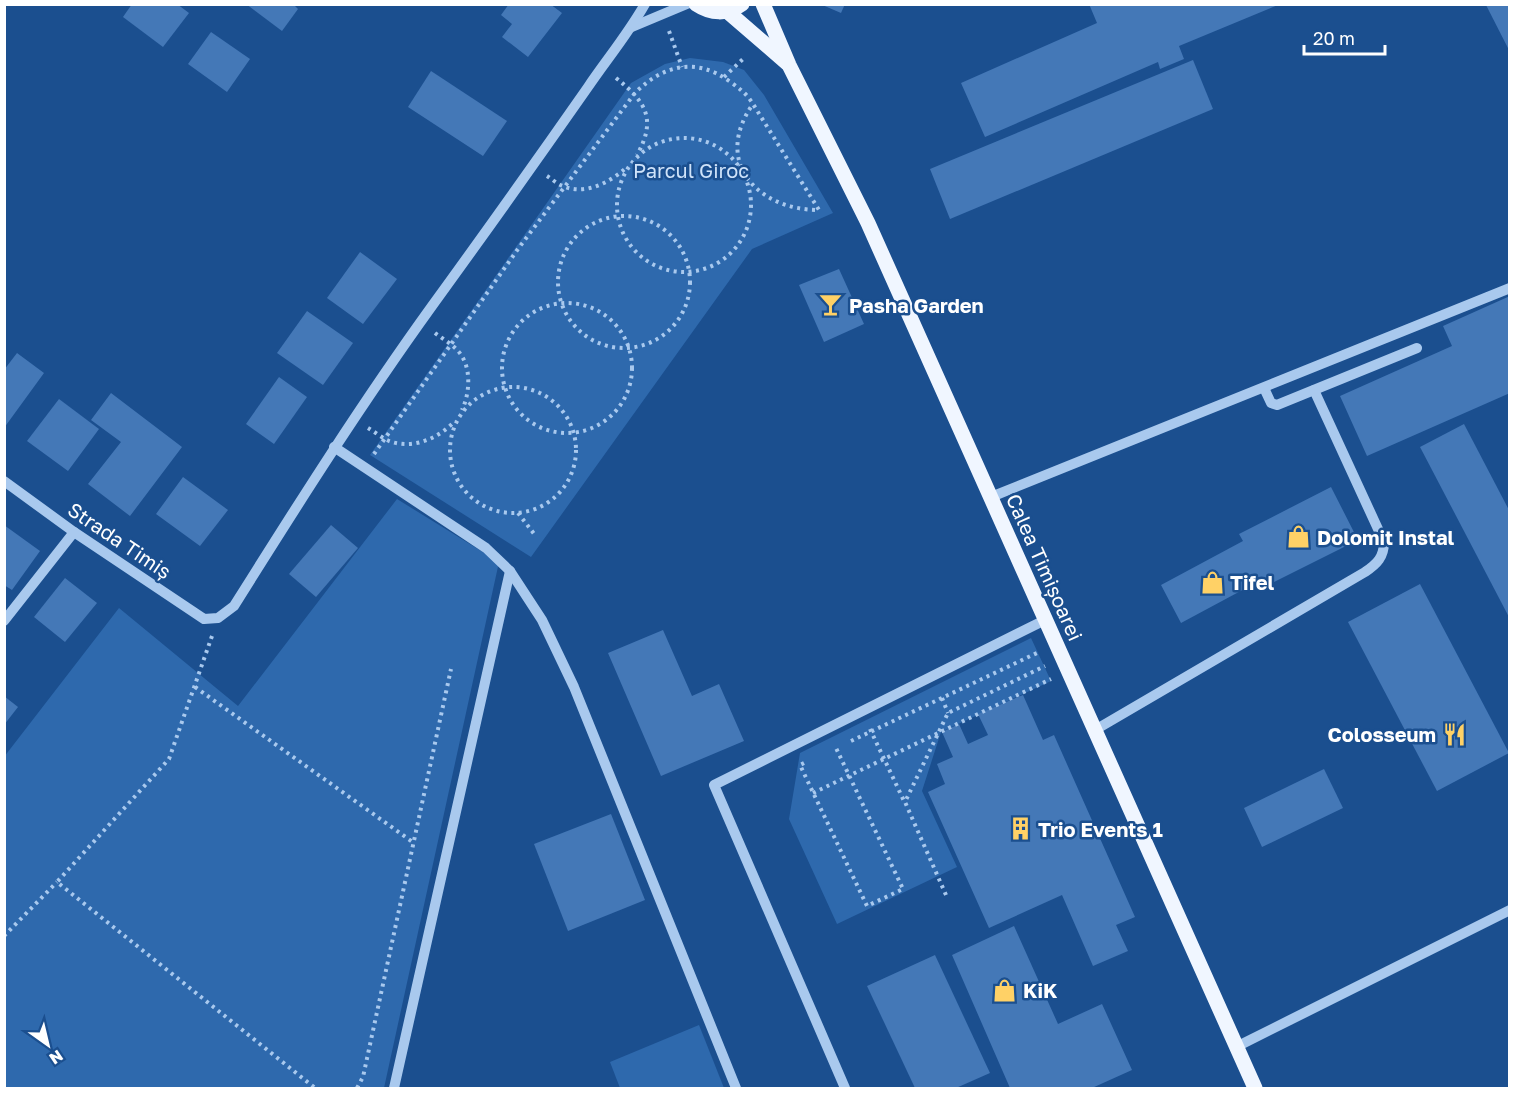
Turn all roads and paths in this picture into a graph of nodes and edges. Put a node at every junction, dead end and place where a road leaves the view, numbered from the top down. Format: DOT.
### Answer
graph roads {
  1 [pos="645,4"];
  2 [pos="687,4"];
  3 [pos="696,4"];
  4 [pos="764,4"];
  5 [pos="735,8"];
  6 [pos="632,27"];
  7 [pos="668,28"];
  8 [pos="744,58"];
  9 [pos="789,65"];
  10 [pos="602,66"];
  11 [pos="682,67"];
  12 [pos="724,77"];
  13 [pos="635,93"];
  14 [pos="753,104"];
  15 [pos="634,160"];
  16 [pos="532,167"];
  17 [pos="745,177"];
  18 [pos="564,187"];
  19 [pos="617,217"];
  20 [pos="689,272"];
  21 [pos="1509,288"];
  22 [pos="561,303"];
  23 [pos="420,323"];
  24 [pos="450,344"];
  25 [pos="630,348"];
  26 [pos="1418,348"];
  27 [pos="505,388"];
  28 [pos="1264,388"];
  29 [pos="1314,390"];
  30 [pos="354,418"];
  31 [pos="459,418"];
  32 [pos="573,433"];
  33 [pos="384,438"];
  34 [pos="334,447"];
  35 [pos="373,454"];
  36 [pos="4,480"];
  37 [pos="991,497"];
  38 [pos="518,512"];
  39 [pos="74,532"];
  40 [pos="535,534"];
  41 [pos="510,571"];
  42 [pos="218,618"];
  43 [pos="1045,620"];
  44 [pos="4,621"];
  45 [pos="1062,658"];
  46 [pos="451,669"];
  47 [pos="194,686"];
  48 [pos="942,698"];
  49 [pos="862,711"];
  50 [pos="948,713"];
  51 [pos="1095,730"];
  52 [pos="871,731"];
  53 [pos="939,732"];
  54 [pos="836,748"];
  55 [pos="827,752"];
  56 [pos="884,759"];
  57 [pos="809,761"];
  58 [pos="849,775"];
  59 [pos="813,792"];
  60 [pos="905,802"];
  61 [pos="414,843"];
  62 [pos="57,882"];
  63 [pos="946,895"];
  64 [pos="1509,910"];
  65 [pos="4,936"];
  66 [pos="1236,1047"];
  67 [pos="315,1089"];
  68 [pos="357,1089"];
  69 [pos="394,1089"];
  70 [pos="736,1089"];
  71 [pos="845,1089"];
  72 [pos="1255,1089"];
  1 -- 6 [label="street"];
  2 -- 6 [label="street"];
  3 -- 5 [label="main road"];
  4 -- 9 [label="main road, Calea Timișoarei"];
  5 -- 9 [label="main road, Calea Timișoarei"];
  6 -- 10 [label="street"];
  7 -- 11 [label="path"];
  8 -- 12 [label="path"];
  9 -- 37 [label="main road, Calea Timișoarei"];
  10 -- 13 [label="path"];
  10 -- 16 [label="street"];
  11 -- 12 [label="path"];
  11 -- 13 [label="path"];
  12 -- 14 [label="path"];
  13 -- 15 [label="path"];
  13 -- 18 [label="path"];
  14 -- 17 [label="path"];
  14 -- 17 [label="path"];
  15 -- 17 [label="path"];
  15 -- 18 [label="path"];
  15 -- 19 [label="path"];
  16 -- 18 [label="path"];
  16 -- 23 [label="street"];
  17 -- 20 [label="path"];
  18 -- 24 [label="path"];
  19 -- 20 [label="path"];
  19 -- 20 [label="path"];
  19 -- 22 [label="path"];
  20 -- 25 [label="path"];
  21 -- 28 [label="street"];
  22 -- 25 [label="path"];
  22 -- 25 [label="path"];
  22 -- 27 [label="path"];
  23 -- 24 [label="path"];
  23 -- 30 [label="street"];
  24 -- 31 [label="path"];
  24 -- 33 [label="path"];
  25 -- 32 [label="path"];
  26 -- 29 [label="street"];
  27 -- 31 [label="path"];
  27 -- 32 [label="path"];
  27 -- 32 [label="path"];
  28 -- 29 [label="street"];
  28 -- 37 [label="street"];
  29 -- 51 [label="street"];
  30 -- 33 [label="path"];
  30 -- 34 [label="street"];
  31 -- 33 [label="path"];
  31 -- 38 [label="path"];
  32 -- 38 [label="path"];
  33 -- 35 [label="path"];
  34 -- 41 [label="street"];
  34 -- 42 [label="street"];
  36 -- 39 [label="street, Strada Timiș"];
  37 -- 43 [label="main road, Calea Timișoarei"];
  38 -- 40 [label="path"];
  39 -- 42 [label="street, Strada Timiș"];
  39 -- 44 [label="street"];
  41 -- 69 [label="street"];
  41 -- 70 [label="street"];
  42 -- 47 [label="path"];
  43 -- 45 [label="main road, Calea Timișoarei"];
  43 -- 49 [label="street"];
  45 -- 48 [label="path"];
  45 -- 50 [label="path"];
  45 -- 51 [label="main road, Calea Timișoarei"];
  45 -- 53 [label="path"];
  46 -- 61 [label="path"];
  47 -- 61 [label="path"];
  47 -- 62 [label="path"];
  48 -- 50 [label="path"];
  48 -- 52 [label="path"];
  49 -- 52 [label="path"];
  49 -- 71 [label="street"];
  50 -- 53 [label="path"];
  51 -- 66 [label="main road, Calea Timișoarei"];
  52 -- 54 [label="path"];
  52 -- 56 [label="path"];
  53 -- 56 [label="path"];
  53 -- 60 [label="path"];
  54 -- 55 [label="path"];
  54 -- 58 [label="path"];
  56 -- 58 [label="path"];
  56 -- 60 [label="path"];
  57 -- 59 [label="path"];
  58 -- 59 [label="path"];
  58 -- 59 [label="path"];
  60 -- 63 [label="path"];
  61 -- 68 [label="path"];
  62 -- 65 [label="path"];
  62 -- 67 [label="path"];
  64 -- 66 [label="street"];
  66 -- 72 [label="main road, Calea Timișoarei"];
}
